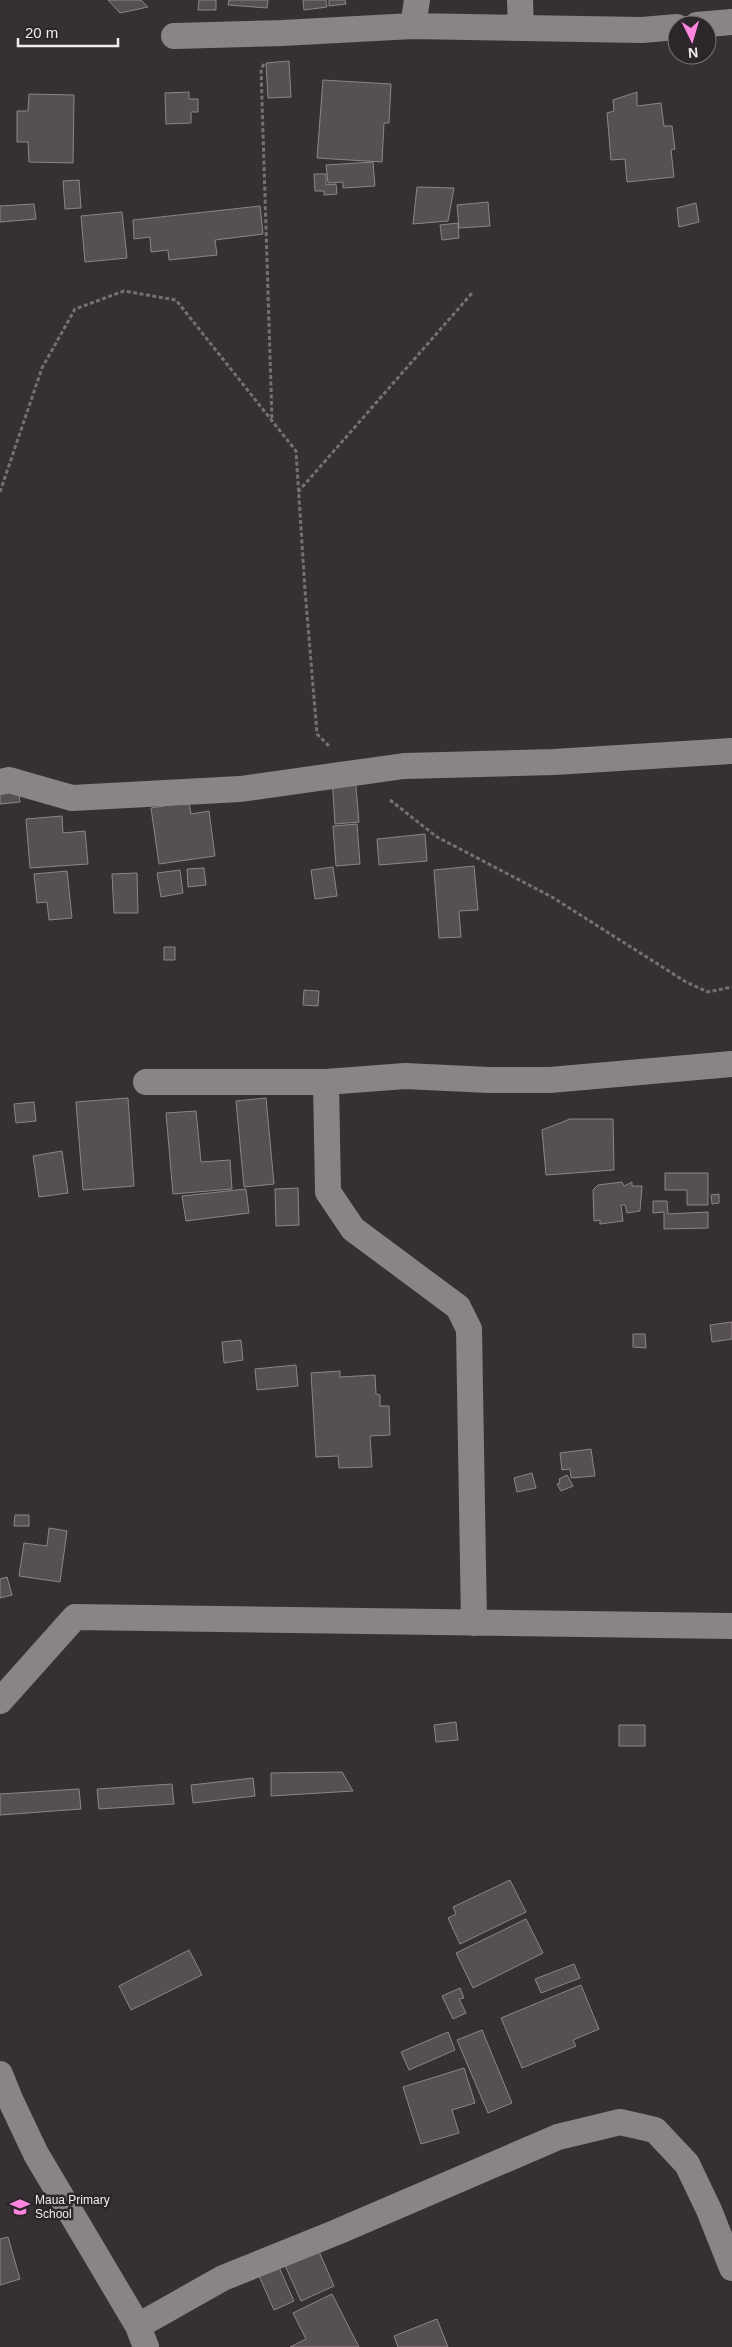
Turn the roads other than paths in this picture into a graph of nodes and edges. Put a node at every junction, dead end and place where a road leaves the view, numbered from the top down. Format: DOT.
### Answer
graph roads {
  1 [pos="417,0"];
  2 [pos="520,0"];
  3 [pos="732,22"];
  4 [pos="717,23"];
  5 [pos="413,26"];
  6 [pos="521,27"];
  7 [pos="667,28"];
  8 [pos="174,36"];
  9 [pos="732,751"];
  10 [pos="0,782"];
  11 [pos="732,1064"];
  12 [pos="146,1082"];
  13 [pos="326,1082"];
  14 [pos="474,1623"];
  15 [pos="732,1626"];
  16 [pos="0,1701"];
  17 [pos="0,2074"];
  18 [pos="732,2268"];
  19 [pos="142,2336"];
  1 -- 5 [label="street"];
  2 -- 6 [label="street"];
  3 -- 4 [label="street"];
  5 -- 6 [label="street"];
  5 -- 8 [label="street"];
  6 -- 7 [label="street"];
  9 -- 10 [label="street"];
  11 -- 13 [label="street"];
  12 -- 13 [label="street"];
  13 -- 14 [label="street"];
  14 -- 15 [label="street"];
  14 -- 16 [label="street"];
  17 -- 19 [label="street"];
  18 -- 19 [label="street"];
}
